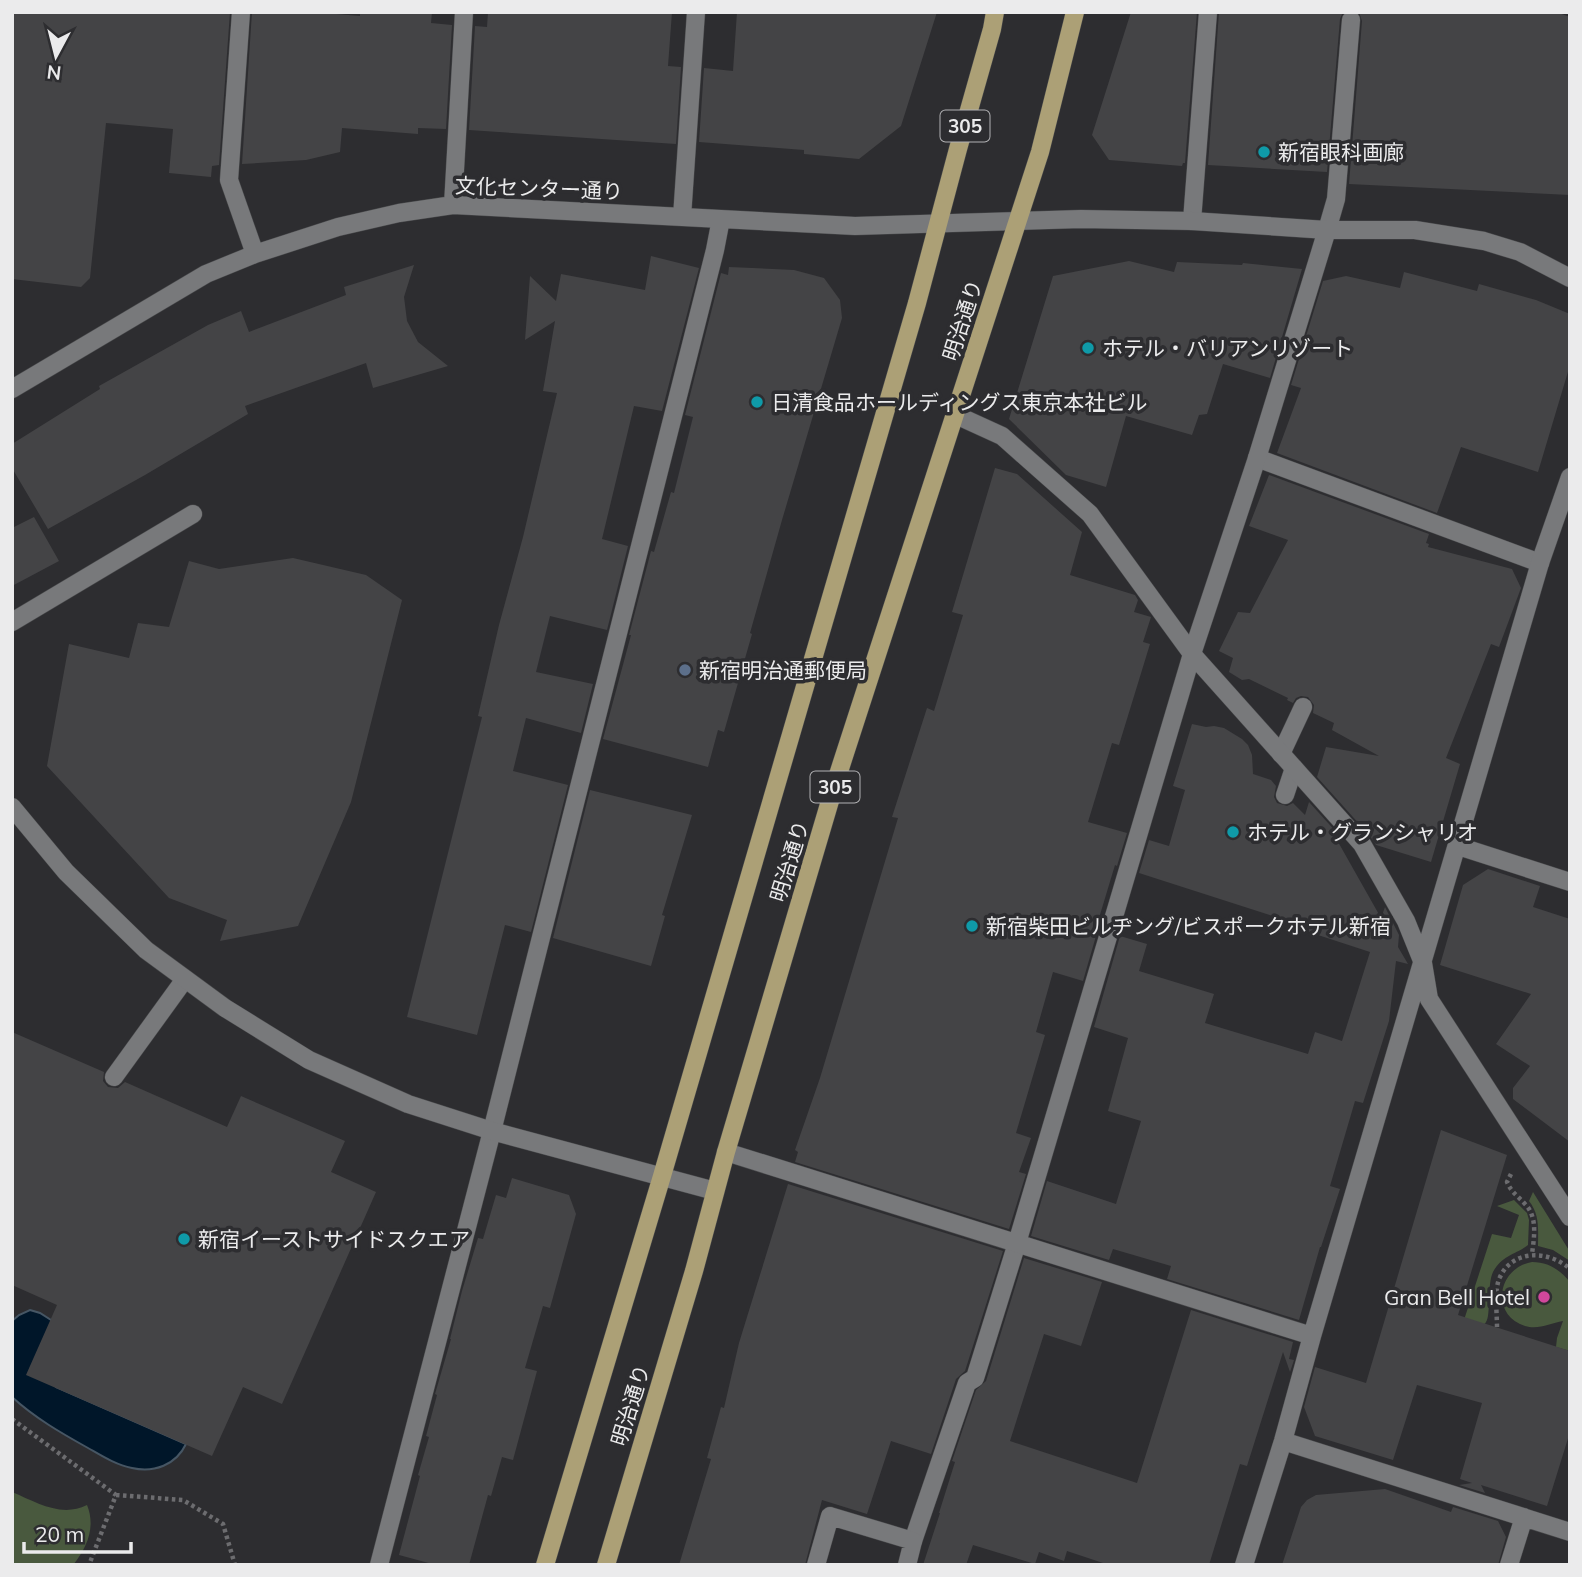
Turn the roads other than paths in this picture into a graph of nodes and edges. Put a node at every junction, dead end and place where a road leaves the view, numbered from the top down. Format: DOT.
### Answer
graph roads {
  1 [pos="241,12"];
  2 [pos="464,12"];
  3 [pos="696,12"];
  4 [pos="995,12"];
  5 [pos="1075,12"];
  6 [pos="1208,12"];
  7 [pos="1351,20"];
  8 [pos="453,205"];
  9 [pos="682,217"];
  10 [pos="721,219"];
  11 [pos="1018,220"];
  12 [pos="1192,220"];
  13 [pos="938,223"];
  14 [pos="1327,230"];
  15 [pos="255,254"];
  16 [pos="1570,278"];
  17 [pos="12,389"];
  18 [pos="956,415"];
  19 [pos="1256,458"];
  20 [pos="1570,477"];
  21 [pos="193,514"];
  22 [pos="1540,563"];
  23 [pos="12,622"];
  24 [pos="1192,654"];
  25 [pos="1303,707"];
  26 [pos="1281,754"];
  27 [pos="1294,768"];
  28 [pos="1285,795"];
  29 [pos="12,807"];
  30 [pos="1458,846"];
  31 [pos="1570,882"];
  32 [pos="1423,963"];
  33 [pos="185,979"];
  34 [pos="114,1077"];
  35 [pos="492,1131"];
  36 [pos="726,1152"];
  37 [pos="662,1176"];
  38 [pos="715,1191"];
  39 [pos="1570,1217"];
  40 [pos="1017,1243"];
  41 [pos="1312,1336"];
  42 [pos="1283,1441"];
  43 [pos="1524,1517"];
  44 [pos="1570,1532"];
  45 [pos="913,1541"];
  46 [pos="379,1565"];
  47 [pos="545,1565"];
  48 [pos="606,1565"];
  49 [pos="816,1565"];
  50 [pos="907,1565"];
  51 [pos="1244,1565"];
  52 [pos="1509,1565"];
  1 -- 15 [label="street"];
  2 -- 8 [label="street"];
  3 -- 9 [label="street"];
  4 -- 13 [label="main road, 明治通り / 305"];
  5 -- 11 [label="main road, 明治通り / 305"];
  6 -- 12 [label="street"];
  7 -- 14 [label="street"];
  8 -- 9 [label="street, 文化センター通り"];
  8 -- 15 [label="street, 文化センター通り"];
  9 -- 10 [label="street, 文化センター通り"];
  10 -- 13 [label="street, 文化センター通り"];
  10 -- 35 [label="street"];
  11 -- 12 [label="street, 文化センター通り"];
  11 -- 13 [label="street, 文化センター通り"];
  11 -- 18 [label="main road, 明治通り / 305"];
  12 -- 14 [label="street, 文化センター通り"];
  13 -- 37 [label="main road, 明治通り / 305"];
  14 -- 16 [label="street, 文化センター通り"];
  14 -- 19 [label="street"];
  15 -- 17 [label="street, 文化センター通り"];
  18 -- 24 [label="street"];
  18 -- 36 [label="main road, 明治通り / 305"];
  19 -- 22 [label="street"];
  19 -- 24 [label="street"];
  20 -- 22 [label="street"];
  21 -- 23 [label="street"];
  22 -- 30 [label="street"];
  24 -- 26 [label="street"];
  24 -- 40 [label="street"];
  25 -- 26 [label="street"];
  26 -- 27 [label="street"];
  27 -- 28 [label="street"];
  27 -- 32 [label="street"];
  29 -- 33 [label="street"];
  30 -- 31 [label="street"];
  30 -- 32 [label="street"];
  32 -- 39 [label="street"];
  32 -- 41 [label="street"];
  33 -- 34 [label="street"];
  33 -- 35 [label="street"];
  35 -- 37 [label="street"];
  35 -- 46 [label="street"];
  36 -- 38 [label="main road, 明治通り / 305"];
  36 -- 40 [label="street"];
  37 -- 38 [label="street"];
  37 -- 47 [label="main road, 明治通り / 305"];
  38 -- 48 [label="main road, 明治通り / 305"];
  40 -- 41 [label="street"];
  40 -- 45 [label="street"];
  41 -- 42 [label="street"];
  42 -- 43 [label="street"];
  42 -- 51 [label="street"];
  43 -- 44 [label="street"];
  43 -- 52 [label="street"];
  45 -- 49 [label="street"];
  45 -- 50 [label="street"];
}
